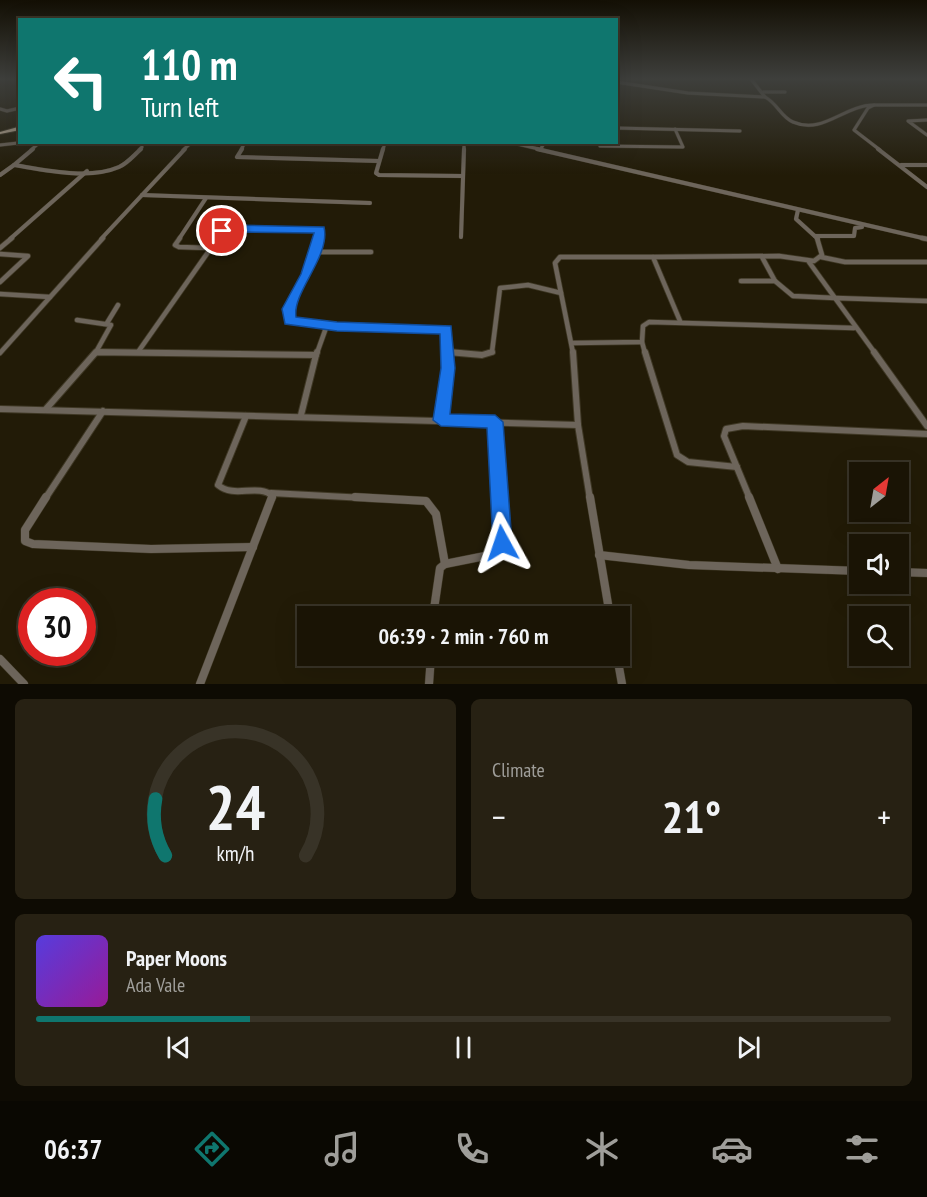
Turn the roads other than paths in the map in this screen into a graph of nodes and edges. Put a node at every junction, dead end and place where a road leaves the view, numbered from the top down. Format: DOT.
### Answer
graph roads {
  1 [pos="781,111"];
  2 [pos="849,111"];
  3 [pos="866,111"];
  4 [pos="927,120"];
  5 [pos="618,128"];
  6 [pos="675,129"];
  7 [pos="18,130"];
  8 [pos="741,131"];
  9 [pos="0,135"];
  10 [pos="927,135"];
  11 [pos="18,143"];
  12 [pos="38,144"];
  13 [pos="190,144"];
  14 [pos="244,144"];
  15 [pos="384,144"];
  16 [pos="464,144"];
  17 [pos="517,144"];
  18 [pos="544,144"];
  19 [pos="0,145"];
  20 [pos="600,146"];
  21 [pos="142,147"];
  22 [pos="540,150"];
  23 [pos="379,161"];
  24 [pos="14,165"];
  25 [pos="899,165"];
  26 [pos="927,165"];
  27 [pos="87,171"];
  28 [pos="0,175"];
  29 [pos="462,176"];
  30 [pos="927,187"];
  31 [pos="142,195"];
  32 [pos="206,198"];
  33 [pos="370,203"];
  34 [pos="798,210"];
  35 [pos="872,227"];
  36 [pos="815,236"];
  37 [pos="461,237"];
  38 [pos="927,239"];
  39 [pos="0,248"];
  40 [pos="209,248"];
  41 [pos="315,252"];
  42 [pos="371,252"];
  43 [pos="0,254"];
  44 [pos="762,256"];
  45 [pos="652,257"];
  46 [pos="821,257"];
  47 [pos="809,262"];
  48 [pos="927,262"];
  49 [pos="741,281"];
  50 [pos="775,281"];
  51 [pos="0,282"];
  52 [pos="561,293"];
  53 [pos="0,294"];
  54 [pos="50,297"];
  55 [pos="835,298"];
  56 [pos="927,301"];
  57 [pos="118,305"];
  58 [pos="77,320"];
  59 [pos="680,321"];
  60 [pos="107,322"];
  61 [pos="327,325"];
  62 [pos="854,328"];
  63 [pos="642,342"];
  64 [pos="572,343"];
  65 [pos="0,352"];
  66 [pos="96,352"];
  67 [pos="138,352"];
  68 [pos="448,352"];
  69 [pos="316,355"];
  70 [pos="0,409"];
  71 [pos="46,409"];
  72 [pos="103,411"];
  73 [pos="301,415"];
  74 [pos="246,416"];
  75 [pos="441,420"];
  76 [pos="495,422"];
  77 [pos="578,424"];
  78 [pos="927,426"];
  79 [pos="927,434"];
  80 [pos="737,467"];
  81 [pos="271,493"];
  82 [pos="254,547"];
  83 [pos="599,555"];
  84 [pos="445,564"];
  85 [pos="778,569"];
  86 [pos="849,571"];
  87 [pos="909,572"];
  88 [pos="927,573"];
  89 [pos="435,606"];
  90 [pos="608,606"];
  91 [pos="0,659"];
  92 [pos="430,666"];
  93 [pos="619,666"];
  94 [pos="24,684"];
  95 [pos="200,684"];
  96 [pos="429,684"];
  97 [pos="622,684"];
  1 -- 2 [label="street"];
  3 -- 25 [label="street"];
  4 -- 10 [label="street"];
  5 -- 6 [label="street"];
  6 -- 8 [label="street"];
  6 -- 20 [label="street"];
  7 -- 9 [label="main road"];
  11 -- 19 [label="street"];
  12 -- 24 [label="street"];
  13 -- 31 [label="street"];
  14 -- 23 [label="street"];
  15 -- 23 [label="street"];
  16 -- 29 [label="street"];
  17 -- 22 [label="street"];
  18 -- 22 [label="street"];
  21 -- 27 [label="street"];
  22 -- 34 [label="street"];
  23 -- 29 [label="street"];
  24 -- 27 [label="street"];
  24 -- 28 [label="street"];
  25 -- 26 [label="street"];
  25 -- 30 [label="street"];
  27 -- 39 [label="street"];
  29 -- 37 [label="street"];
  31 -- 32 [label="street"];
  31 -- 54 [label="street"];
  32 -- 33 [label="street"];
  32 -- 40 [label="street"];
  34 -- 35 [label="street"];
  34 -- 36 [label="street"];
  35 -- 36 [label="street"];
  35 -- 38 [label="street"];
  36 -- 46 [label="street"];
  40 -- 41 [label="street"];
  40 -- 67 [label="street"];
  41 -- 42 [label="street"];
  41 -- 61 [label="street"];
  43 -- 51 [label="street"];
  44 -- 45 [label="street"];
  44 -- 47 [label="street"];
  44 -- 50 [label="street"];
  45 -- 52 [label="street"];
  45 -- 59 [label="street"];
  46 -- 47 [label="street"];
  46 -- 48 [label="street"];
  47 -- 55 [label="street"];
  49 -- 50 [label="street"];
  50 -- 55 [label="street"];
  52 -- 64 [label="street"];
  52 -- 68 [label="street"];
  53 -- 54 [label="street"];
  54 -- 65 [label="street"];
  55 -- 56 [label="street"];
  55 -- 62 [label="street"];
  57 -- 60 [label="street"];
  58 -- 60 [label="street"];
  59 -- 62 [label="street"];
  59 -- 63 [label="street"];
  60 -- 66 [label="street"];
  61 -- 68 [label="street"];
  61 -- 69 [label="street"];
  62 -- 78 [label="street"];
  63 -- 64 [label="street"];
  63 -- 80 [label="street"];
  64 -- 77 [label="street"];
  66 -- 67 [label="street"];
  66 -- 71 [label="street"];
  67 -- 69 [label="street"];
  68 -- 75 [label="street"];
  69 -- 73 [label="street"];
  70 -- 71 [label="street"];
  71 -- 72 [label="street"];
  72 -- 74 [label="street"];
  72 -- 82 [label="street"];
  73 -- 74 [label="street"];
  73 -- 75 [label="street"];
  74 -- 81 [label="street"];
  75 -- 76 [label="street"];
  76 -- 77 [label="street"];
  76 -- 84 [label="street"];
  77 -- 83 [label="street"];
  79 -- 80 [label="street"];
  80 -- 85 [label="street"];
  81 -- 82 [label="street"];
  81 -- 84 [label="street"];
  82 -- 95 [label="street"];
  83 -- 85 [label="street"];
  83 -- 90 [label="street"];
  84 -- 89 [label="street"];
  85 -- 86 [label="street"];
  87 -- 88 [label="street"];
  91 -- 94 [label="street"];
  92 -- 96 [label="street"];
  93 -- 97 [label="street"];
}
